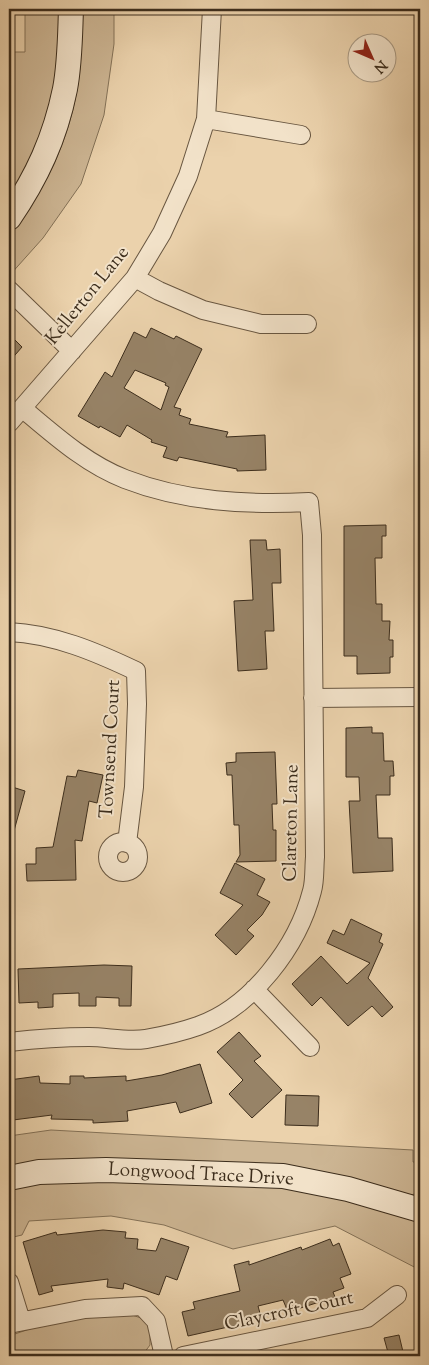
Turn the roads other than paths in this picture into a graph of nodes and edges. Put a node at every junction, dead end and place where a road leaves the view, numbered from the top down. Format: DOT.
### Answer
graph roads {
  1 [pos="71,9"];
  2 [pos="212,9"];
  3 [pos="206,119"];
  4 [pos="301,135"];
  5 [pos="9,218"];
  6 [pos="135,278"];
  7 [pos="9,290"];
  8 [pos="307,324"];
  9 [pos="72,351"];
  10 [pos="22,408"];
  11 [pos="9,423"];
  12 [pos="9,632"];
  13 [pos="420,697"];
  14 [pos="313,698"];
  15 [pos="127,842"];
  16 [pos="254,989"];
  17 [pos="9,1042"];
  18 [pos="310,1047"];
  19 [pos="9,1178"];
  20 [pos="420,1210"];
  21 [pos="9,1282"];
  22 [pos="397,1295"];
  23 [pos="15,1323"];
  24 [pos="164,1356"];
  25 [pos="183,1356"];
  1 -- 5 [label="street"];
  2 -- 3 [label="street, Kellerton Lane"];
  3 -- 4 [label="street"];
  3 -- 6 [label="street, Kellerton Lane"];
  6 -- 8 [label="street"];
  6 -- 9 [label="street, Kellerton Lane"];
  7 -- 9 [label="street"];
  9 -- 10 [label="street, Kellerton Lane"];
  10 -- 11 [label="street, Kellerton Lane"];
  10 -- 14 [label="street, Clareton Lane"];
  12 -- 15 [label="street, Townsend Court"];
  13 -- 14 [label="street"];
  14 -- 16 [label="street, Clareton Lane"];
  16 -- 17 [label="street, Clareton Lane"];
  16 -- 18 [label="street"];
  19 -- 20 [label="street, Longwood Trace Drive"];
  21 -- 23 [label="street"];
  22 -- 25 [label="street, Claycroft Court"];
  23 -- 24 [label="street"];
}
